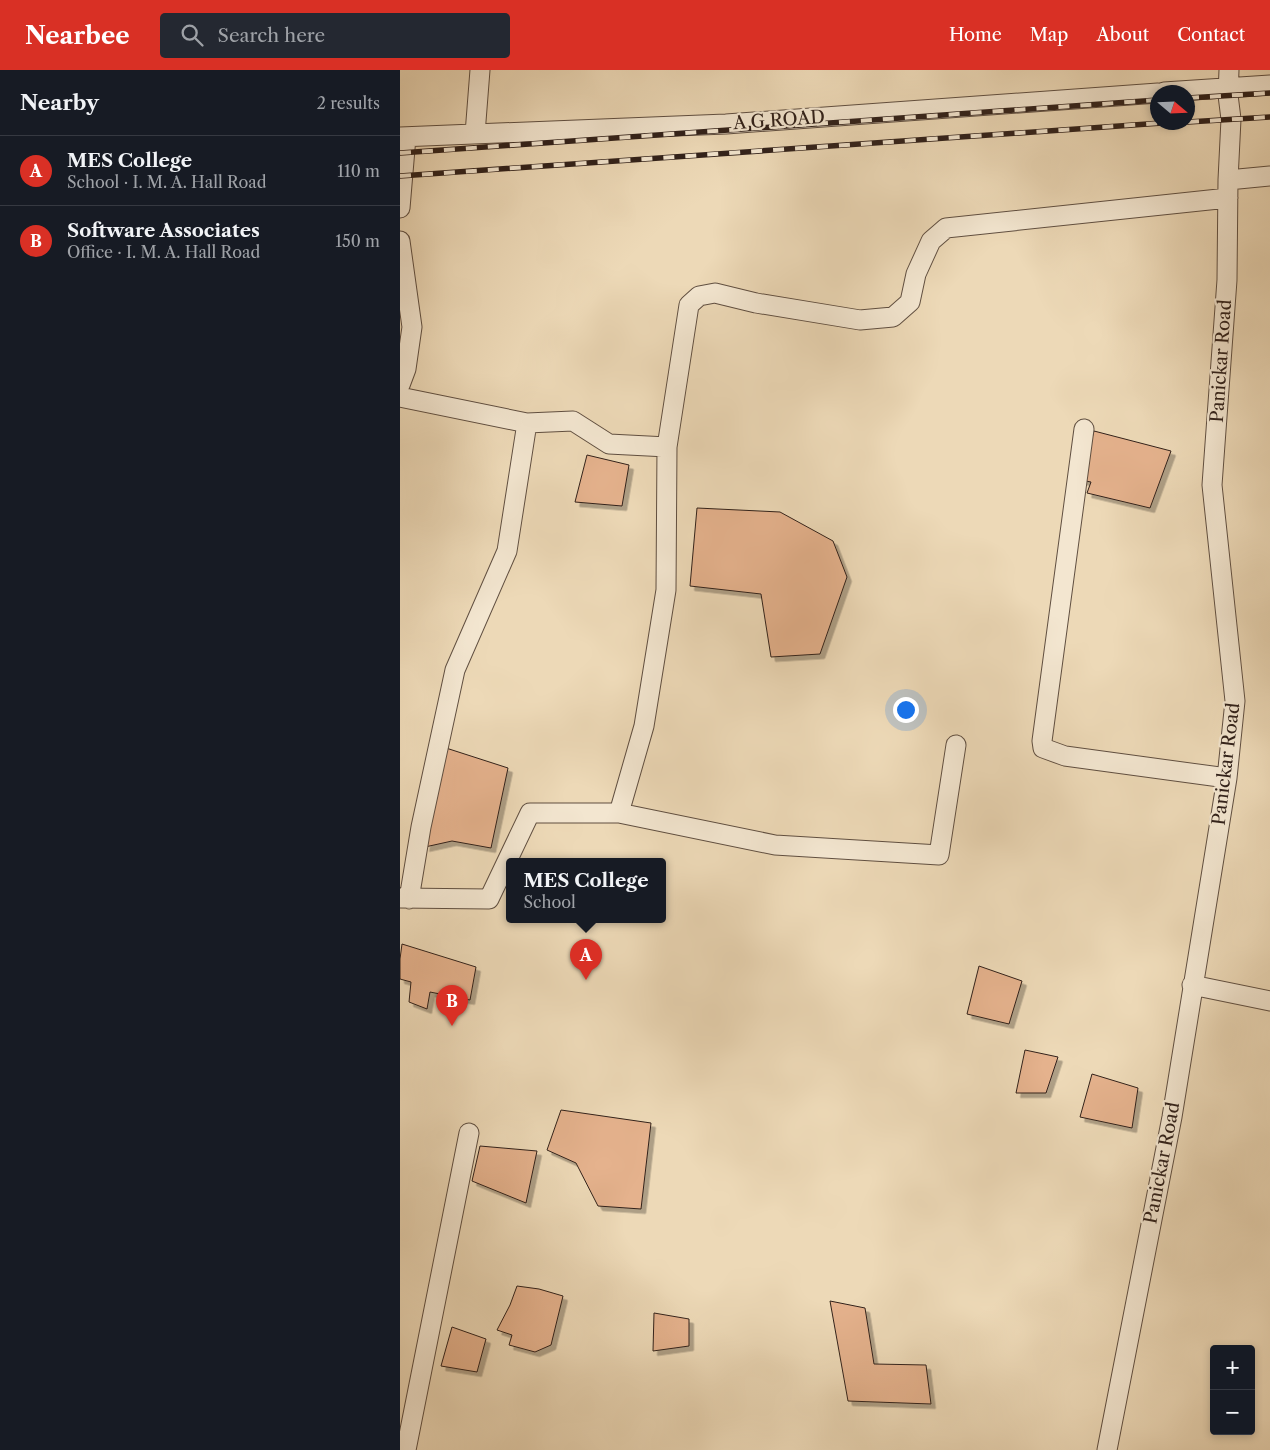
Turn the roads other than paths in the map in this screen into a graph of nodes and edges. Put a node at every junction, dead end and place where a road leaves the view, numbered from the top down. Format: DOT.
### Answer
graph roads {
  1 [pos="480,70"];
  2 [pos="1229,78"];
  3 [pos="1195,85"];
  4 [pos="1270,85"];
  5 [pos="1150,94"];
  6 [pos="475,134"];
  7 [pos="403,137"];
  8 [pos="1270,176"];
  9 [pos="1228,188"];
  10 [pos="400,208"];
  11 [pos="400,240"];
  12 [pos="404,299"];
  13 [pos="400,385"];
  14 [pos="400,397"];
  15 [pos="527,423"];
  16 [pos="1084,429"];
  17 [pos="667,447"];
  18 [pos="956,745"];
  19 [pos="1226,778"];
  20 [pos="619,813"];
  21 [pos="509,858"];
  22 [pos="506,863"];
  23 [pos="405,899"];
  24 [pos="1192,985"];
  25 [pos="1270,1001"];
  26 [pos="469,1134"];
  27 [pos="406,1450"];
  28 [pos="1107,1450"];
  1 -- 6 [label="street"];
  2 -- 3 [label="street"];
  2 -- 4 [label="street"];
  2 -- 9 [label="street, Panickar Road"];
  5 -- 6 [label="street, A G ROAD"];
  6 -- 7 [label="street, A G ROAD"];
  7 -- 10 [label="street"];
  8 -- 9 [label="street"];
  9 -- 17 [label="street"];
  9 -- 19 [label="street, Panickar Road"];
  11 -- 12 [label="street"];
  12 -- 13 [label="street"];
  14 -- 15 [label="street"];
  15 -- 17 [label="street"];
  15 -- 23 [label="street"];
  16 -- 19 [label="street"];
  17 -- 20 [label="street"];
  18 -- 20 [label="street"];
  19 -- 24 [label="street, Panickar Road"];
  20 -- 21 [label="street"];
  22 -- 23 [label="street"];
  24 -- 25 [label="street"];
  24 -- 28 [label="street, Panickar Road"];
  26 -- 27 [label="street"];
}
